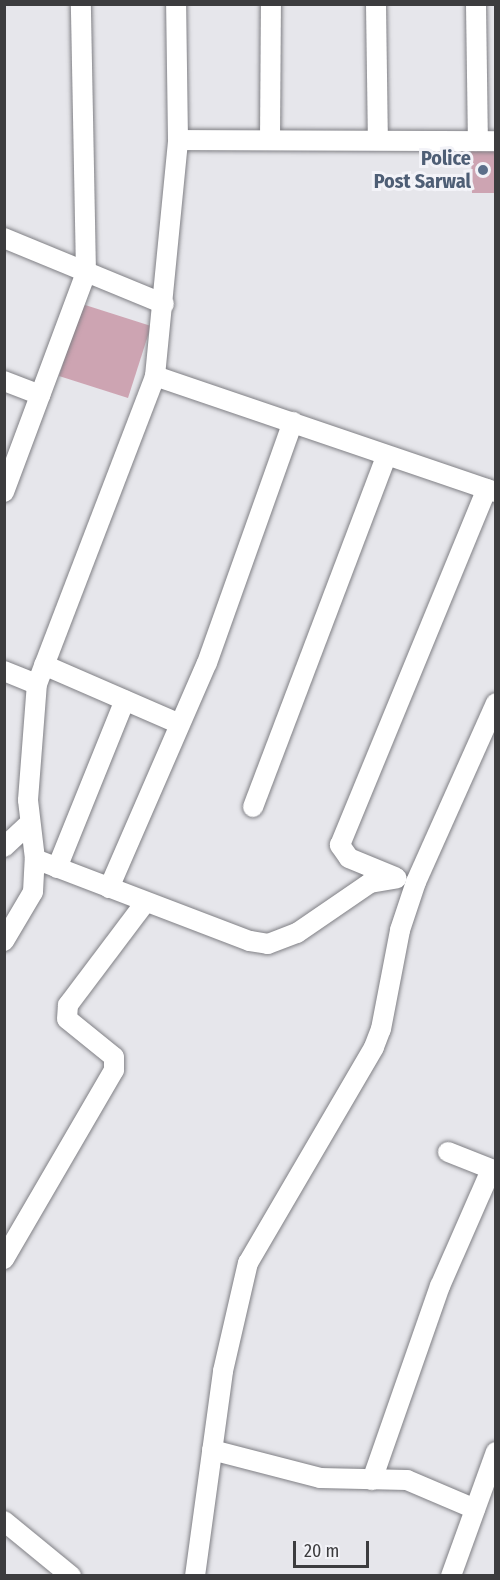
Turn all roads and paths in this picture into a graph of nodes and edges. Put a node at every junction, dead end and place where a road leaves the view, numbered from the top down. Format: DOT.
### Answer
graph roads {
  1 [pos="81,4"];
  2 [pos="176,4"];
  3 [pos="271,4"];
  4 [pos="376,4"];
  5 [pos="476,4"];
  6 [pos="178,140"];
  7 [pos="270,140"];
  8 [pos="378,140"];
  9 [pos="487,141"];
  10 [pos="4,238"];
  11 [pos="86,273"];
  12 [pos="165,304"];
  13 [pos="155,376"];
  14 [pos="4,381"];
  15 [pos="40,395"];
  16 [pos="293,422"];
  17 [pos="386,456"];
  18 [pos="491,490"];
  19 [pos="4,492"];
  20 [pos="44,665"];
  21 [pos="4,671"];
  22 [pos="37,684"];
  23 [pos="124,700"];
  24 [pos="495,703"];
  25 [pos="180,724"];
  26 [pos="253,807"];
  27 [pos="29,824"];
  28 [pos="4,847"];
  29 [pos="35,859"];
  30 [pos="57,868"];
  31 [pos="395,877"];
  32 [pos="416,882"];
  33 [pos="109,888"];
  34 [pos="145,903"];
  35 [pos="4,941"];
  36 [pos="448,1152"];
  37 [pos="493,1171"];
  38 [pos="4,1259"];
  39 [pos="212,1450"];
  40 [pos="495,1452"];
  41 [pos="372,1480"];
  42 [pos="475,1509"];
  43 [pos="4,1521"];
  44 [pos="71,1575"];
  45 [pos="195,1575"];
  46 [pos="451,1575"];
  1 -- 11 [label="street"];
  2 -- 6 [label="street"];
  3 -- 7 [label="street"];
  4 -- 8 [label="street"];
  5 -- 9 [label="street"];
  6 -- 7 [label="street"];
  6 -- 12 [label="street"];
  7 -- 8 [label="street"];
  8 -- 9 [label="street"];
  10 -- 11 [label="street"];
  11 -- 12 [label="street"];
  11 -- 15 [label="street"];
  12 -- 13 [label="street"];
  13 -- 16 [label="street"];
  13 -- 20 [label="street"];
  14 -- 15 [label="street"];
  15 -- 19 [label="street"];
  16 -- 17 [label="street"];
  16 -- 25 [label="street"];
  17 -- 18 [label="street"];
  17 -- 26 [label="street"];
  18 -- 31 [label="street"];
  20 -- 22 [label="street"];
  20 -- 23 [label="street"];
  21 -- 22 [label="street"];
  22 -- 27 [label="street"];
  23 -- 25 [label="street"];
  23 -- 30 [label="street"];
  24 -- 32 [label="street"];
  25 -- 33 [label="street"];
  27 -- 28 [label="street"];
  27 -- 29 [label="street"];
  29 -- 30 [label="street"];
  29 -- 35 [label="street"];
  30 -- 33 [label="street"];
  31 -- 32 [label="street"];
  31 -- 34 [label="street"];
  32 -- 39 [label="street"];
  33 -- 34 [label="street"];
  34 -- 38 [label="street"];
  36 -- 37 [label="street"];
  37 -- 41 [label="street"];
  39 -- 41 [label="street"];
  39 -- 45 [label="street"];
  40 -- 42 [label="street"];
  41 -- 42 [label="street"];
  42 -- 46 [label="street"];
  43 -- 44 [label="street"];
}
